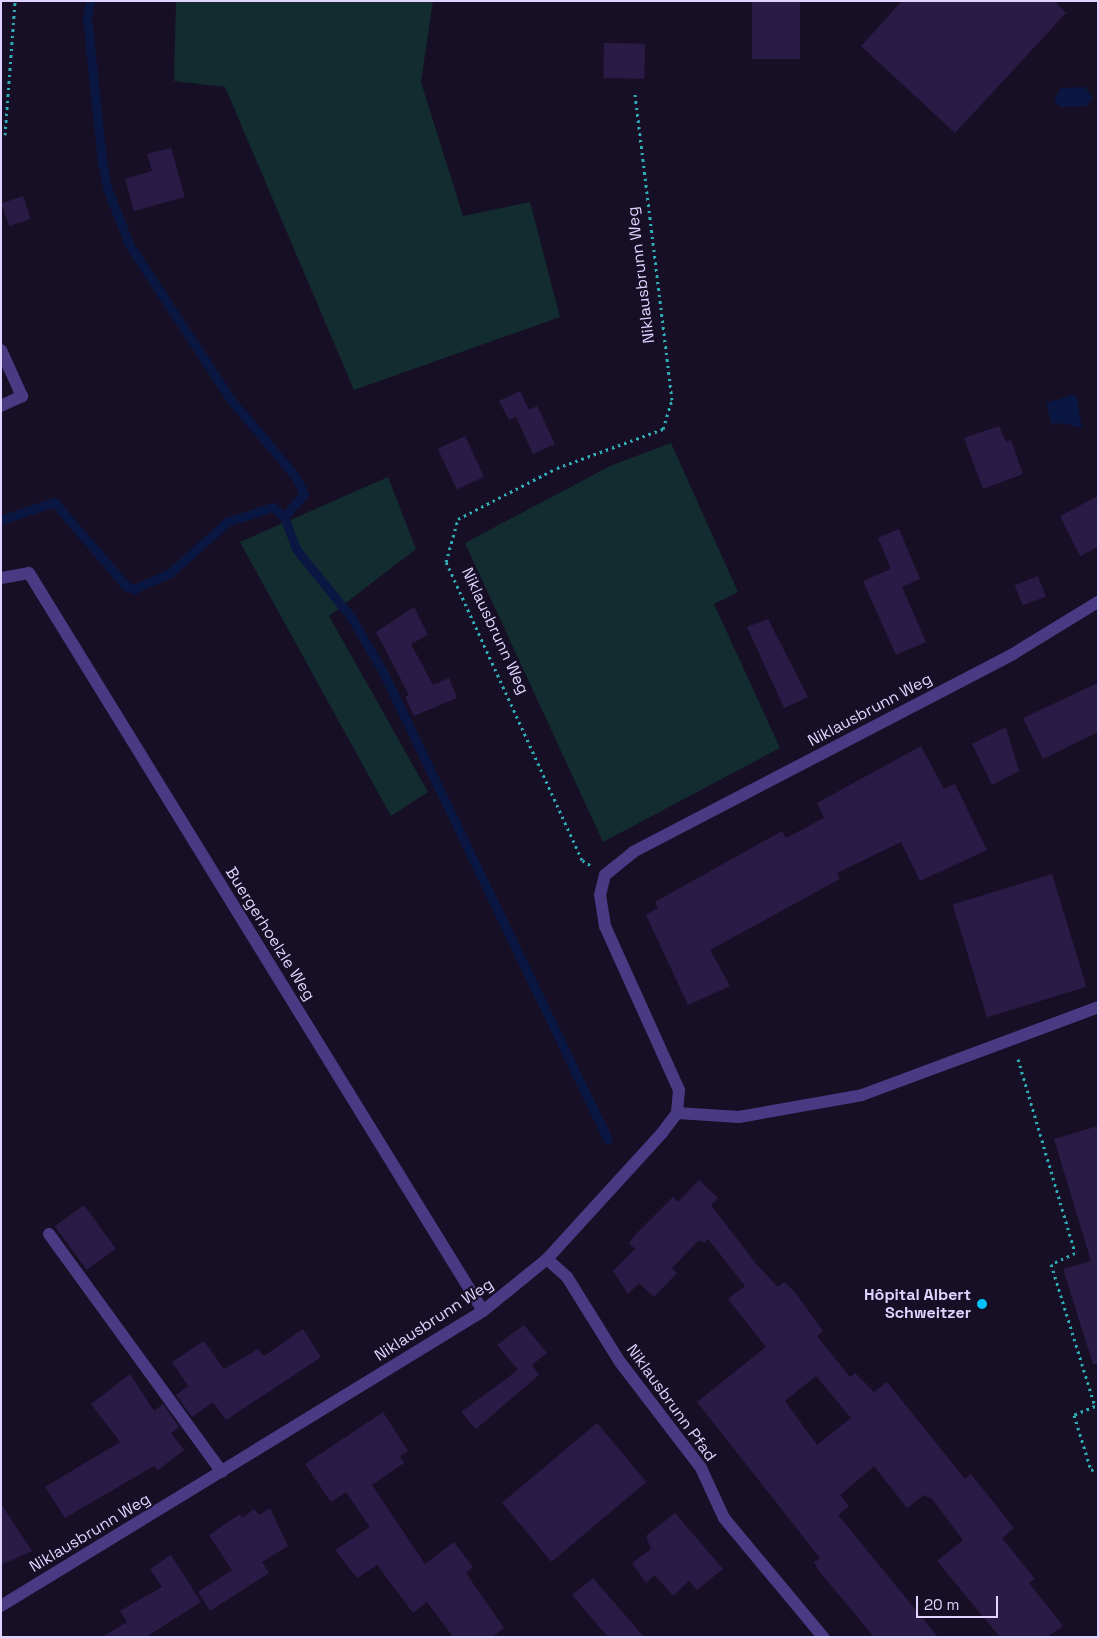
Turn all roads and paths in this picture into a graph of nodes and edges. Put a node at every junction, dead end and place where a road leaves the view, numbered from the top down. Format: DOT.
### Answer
graph roads {
  1 [pos="15,1"];
  2 [pos="635,93"];
  3 [pos="5,135"];
  4 [pos="1,350"];
  5 [pos="1,406"];
  6 [pos="1,578"];
  7 [pos="1098,602"];
  8 [pos="605,875"];
  9 [pos="1098,1007"];
  10 [pos="1012,1040"];
  11 [pos="677,1113"];
  12 [pos="49,1234"];
  13 [pos="547,1258"];
  14 [pos="483,1311"];
  15 [pos="1098,1468"];
  16 [pos="222,1472"];
  17 [pos="1,1606"];
  18 [pos="823,1637"];
  1 -- 3 [label="path"];
  2 -- 8 [label="path, Niklausbrunn Weg"];
  4 -- 5 [label="street"];
  6 -- 14 [label="street, Buergerhoelzle Weg"];
  7 -- 8 [label="street, Niklausbrunn Weg"];
  8 -- 11 [label="street"];
  9 -- 10 [label="street"];
  10 -- 11 [label="street"];
  10 -- 15 [label="path"];
  11 -- 13 [label="street, Niklausbrunn Weg"];
  12 -- 16 [label="street"];
  13 -- 14 [label="street, Niklausbrunn Weg"];
  13 -- 18 [label="street, Niklausbrunn Pfad"];
  14 -- 16 [label="street, Niklausbrunn Weg"];
  16 -- 17 [label="street, Niklausbrunn Weg"];
}
